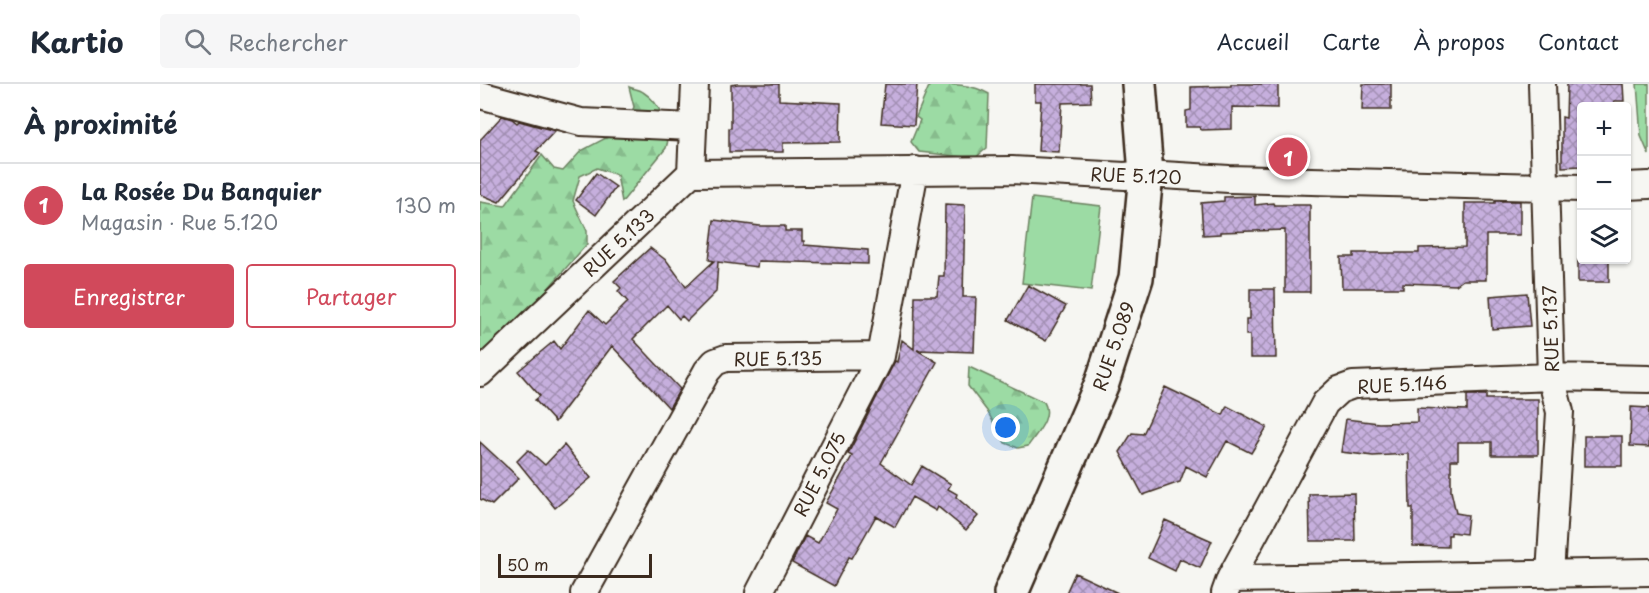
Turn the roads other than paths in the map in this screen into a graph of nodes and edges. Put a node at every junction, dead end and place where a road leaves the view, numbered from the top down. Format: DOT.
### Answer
graph roads {
  1 [pos="694,84"];
  2 [pos="1139,84"];
  3 [pos="1542,84"];
  4 [pos="480,95"];
  5 [pos="692,127"];
  6 [pos="915,170"];
  7 [pos="691,173"];
  8 [pos="1146,174"];
  9 [pos="1649,185"];
  10 [pos="1631,186"];
  11 [pos="1546,188"];
  12 [pos="1577,188"];
  13 [pos="881,356"];
  14 [pos="480,373"];
  15 [pos="1551,377"];
  16 [pos="1649,379"];
  17 [pos="1649,572"];
  18 [pos="1550,574"];
  19 [pos="1576,582"];
  20 [pos="1228,586"];
  21 [pos="584,593"];
  22 [pos="759,593"];
  23 [pos="1011,593"];
  1 -- 5 [label="street"];
  2 -- 8 [label="street, RUE 5.089"];
  3 -- 11 [label="street, RUE 5.137"];
  4 -- 5 [label="street"];
  5 -- 7 [label="street"];
  6 -- 7 [label="street, RUE 5.120"];
  6 -- 8 [label="street, RUE 5.120"];
  6 -- 13 [label="street"];
  7 -- 14 [label="street, RUE 5.133"];
  8 -- 11 [label="street, RUE 5.120"];
  8 -- 23 [label="street, RUE 5.089"];
  9 -- 10 [label="street"];
  11 -- 12 [label="street, RUE 5.120"];
  11 -- 15 [label="street, RUE 5.137"];
  13 -- 21 [label="street, RUE 5.135"];
  13 -- 22 [label="street, RUE 5.075"];
  15 -- 16 [label="street, RUE 5.146"];
  15 -- 18 [label="street, RUE 5.137"];
  15 -- 20 [label="street, RUE 5.146"];
  17 -- 19 [label="street"];
  18 -- 19 [label="street"];
  18 -- 20 [label="street"];
}
